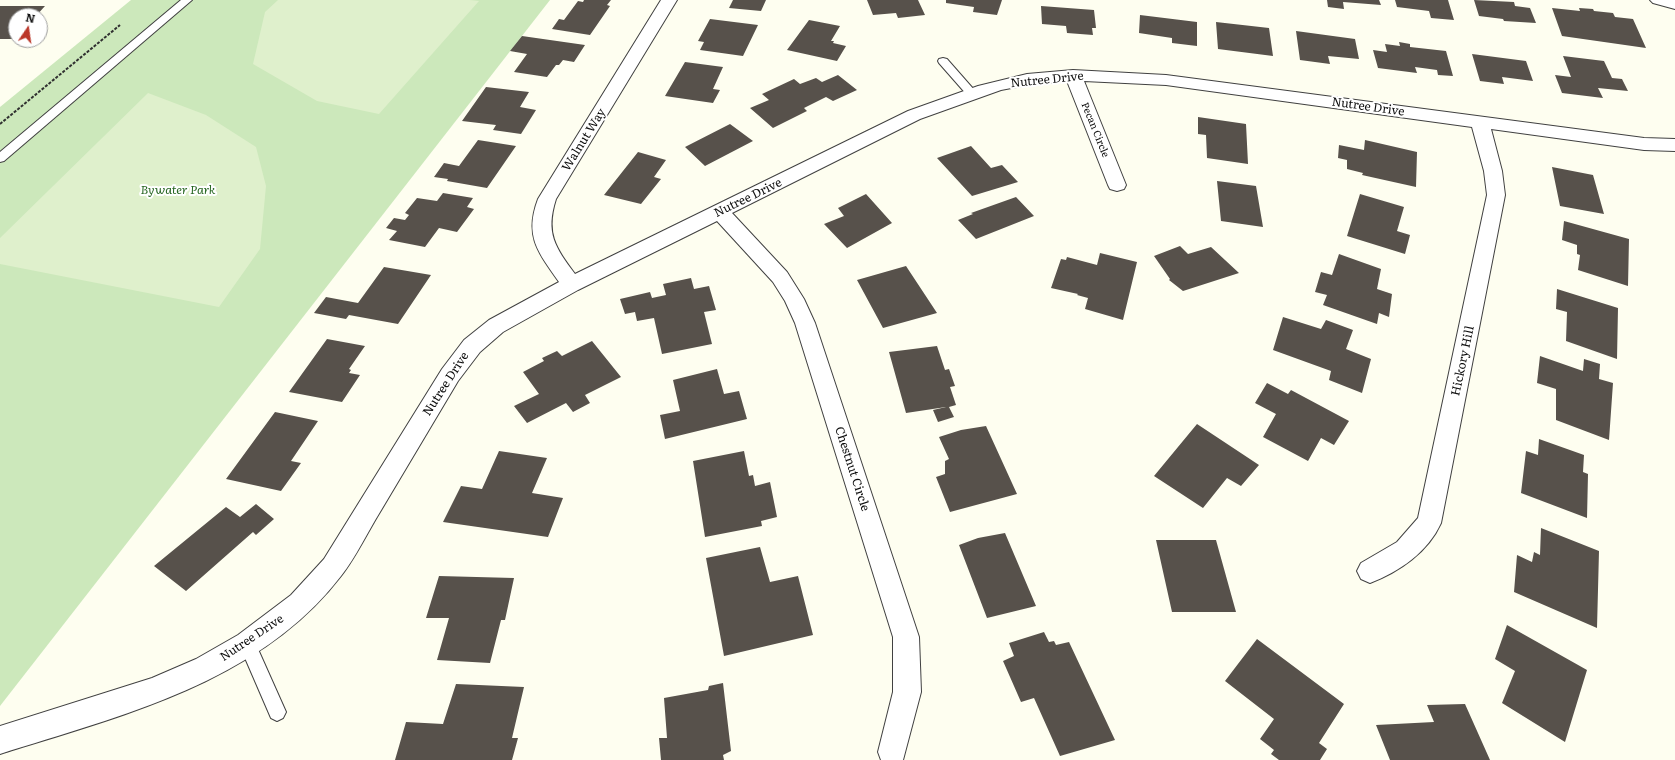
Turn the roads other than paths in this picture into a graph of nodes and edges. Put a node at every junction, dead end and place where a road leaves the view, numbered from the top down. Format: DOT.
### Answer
graph roads {
  1 [pos="187,0"];
  2 [pos="669,0"];
  3 [pos="1658,0"];
  4 [pos="1675,4"];
  5 [pos="943,61"];
  6 [pos="1073,76"];
  7 [pos="972,94"];
  8 [pos="1480,122"];
  9 [pos="1675,145"];
  10 [pos="0,158"];
  11 [pos="1117,185"];
  12 [pos="720,212"];
  13 [pos="571,285"];
  14 [pos="1370,571"];
  15 [pos="247,644"];
  16 [pos="277,712"];
  17 [pos="0,740"];
  18 [pos="892,752"];
  1 -- 10 [label="lane"];
  2 -- 13 [label="street, Walnut Way"];
  3 -- 4 [label="street"];
  5 -- 7 [label="lane"];
  6 -- 7 [label="street, Nutree Drive"];
  6 -- 8 [label="street, Nutree Drive"];
  6 -- 11 [label="street, Pecan Circle"];
  7 -- 12 [label="street, Nutree Drive"];
  8 -- 9 [label="street, Nutree Drive"];
  8 -- 14 [label="street, Hickory Hill"];
  12 -- 13 [label="street, Nutree Drive"];
  12 -- 18 [label="street, Chestnut Circle"];
  13 -- 15 [label="street, Nutree Drive"];
  15 -- 16 [label="lane"];
  15 -- 17 [label="street, Nutree Drive"];
}
